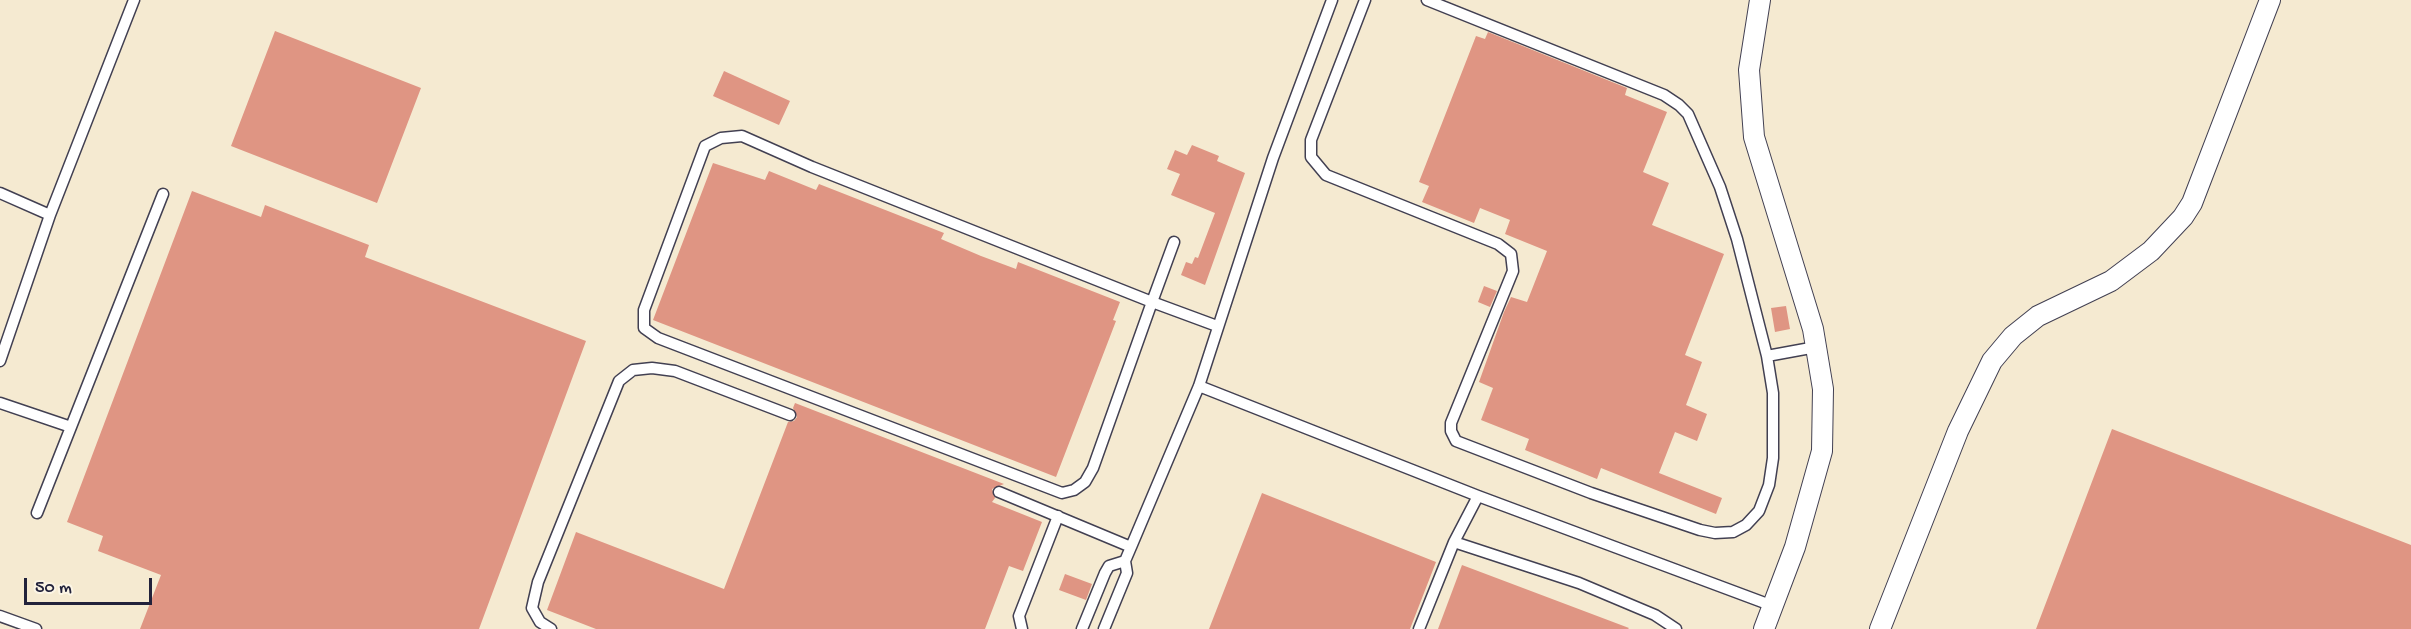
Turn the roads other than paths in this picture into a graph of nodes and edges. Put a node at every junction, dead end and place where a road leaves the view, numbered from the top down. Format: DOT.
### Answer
graph roads {
  1 [pos="134,0"];
  2 [pos="1332,0"];
  3 [pos="1365,0"];
  4 [pos="1427,0"];
  5 [pos="1760,0"];
  6 [pos="2270,0"];
  7 [pos="0,193"];
  8 [pos="163,194"];
  9 [pos="50,215"];
  10 [pos="1174,242"];
  11 [pos="1152,302"];
  12 [pos="1217,326"];
  13 [pos="1816,347"];
  14 [pos="1767,356"];
  15 [pos="0,361"];
  16 [pos="1199,386"];
  17 [pos="0,403"];
  18 [pos="790,415"];
  19 [pos="70,427"];
  20 [pos="999,492"];
  21 [pos="1478,495"];
  22 [pos="37,513"];
  23 [pos="1058,516"];
  24 [pos="1454,542"];
  25 [pos="1131,547"];
  26 [pos="1125,561"];
  27 [pos="1773,606"];
  28 [pos="0,616"];
  29 [pos="36,629"];
  30 [pos="551,629"];
  31 [pos="1022,629"];
  32 [pos="1082,629"];
  33 [pos="1104,629"];
  34 [pos="1419,629"];
  35 [pos="1676,629"];
  36 [pos="1764,629"];
  37 [pos="1880,629"];
  1 -- 9 [label="lane"];
  2 -- 12 [label="lane"];
  3 -- 14 [label="lane"];
  4 -- 14 [label="lane"];
  5 -- 13 [label="street"];
  6 -- 37 [label="street"];
  7 -- 9 [label="lane"];
  8 -- 19 [label="lane"];
  9 -- 15 [label="lane"];
  10 -- 11 [label="lane"];
  11 -- 11 [label="lane"];
  11 -- 12 [label="lane"];
  12 -- 16 [label="lane"];
  13 -- 14 [label="lane"];
  13 -- 27 [label="street"];
  16 -- 21 [label="lane"];
  16 -- 25 [label="lane"];
  17 -- 19 [label="lane"];
  18 -- 30 [label="lane"];
  19 -- 22 [label="lane"];
  20 -- 23 [label="lane"];
  21 -- 24 [label="lane"];
  21 -- 27 [label="lane"];
  23 -- 25 [label="lane"];
  23 -- 31 [label="lane"];
  24 -- 34 [label="lane"];
  24 -- 35 [label="lane"];
  25 -- 26 [label="lane"];
  26 -- 32 [label="lane"];
  26 -- 33 [label="lane"];
  27 -- 36 [label="street"];
  28 -- 29 [label="lane"];
}
